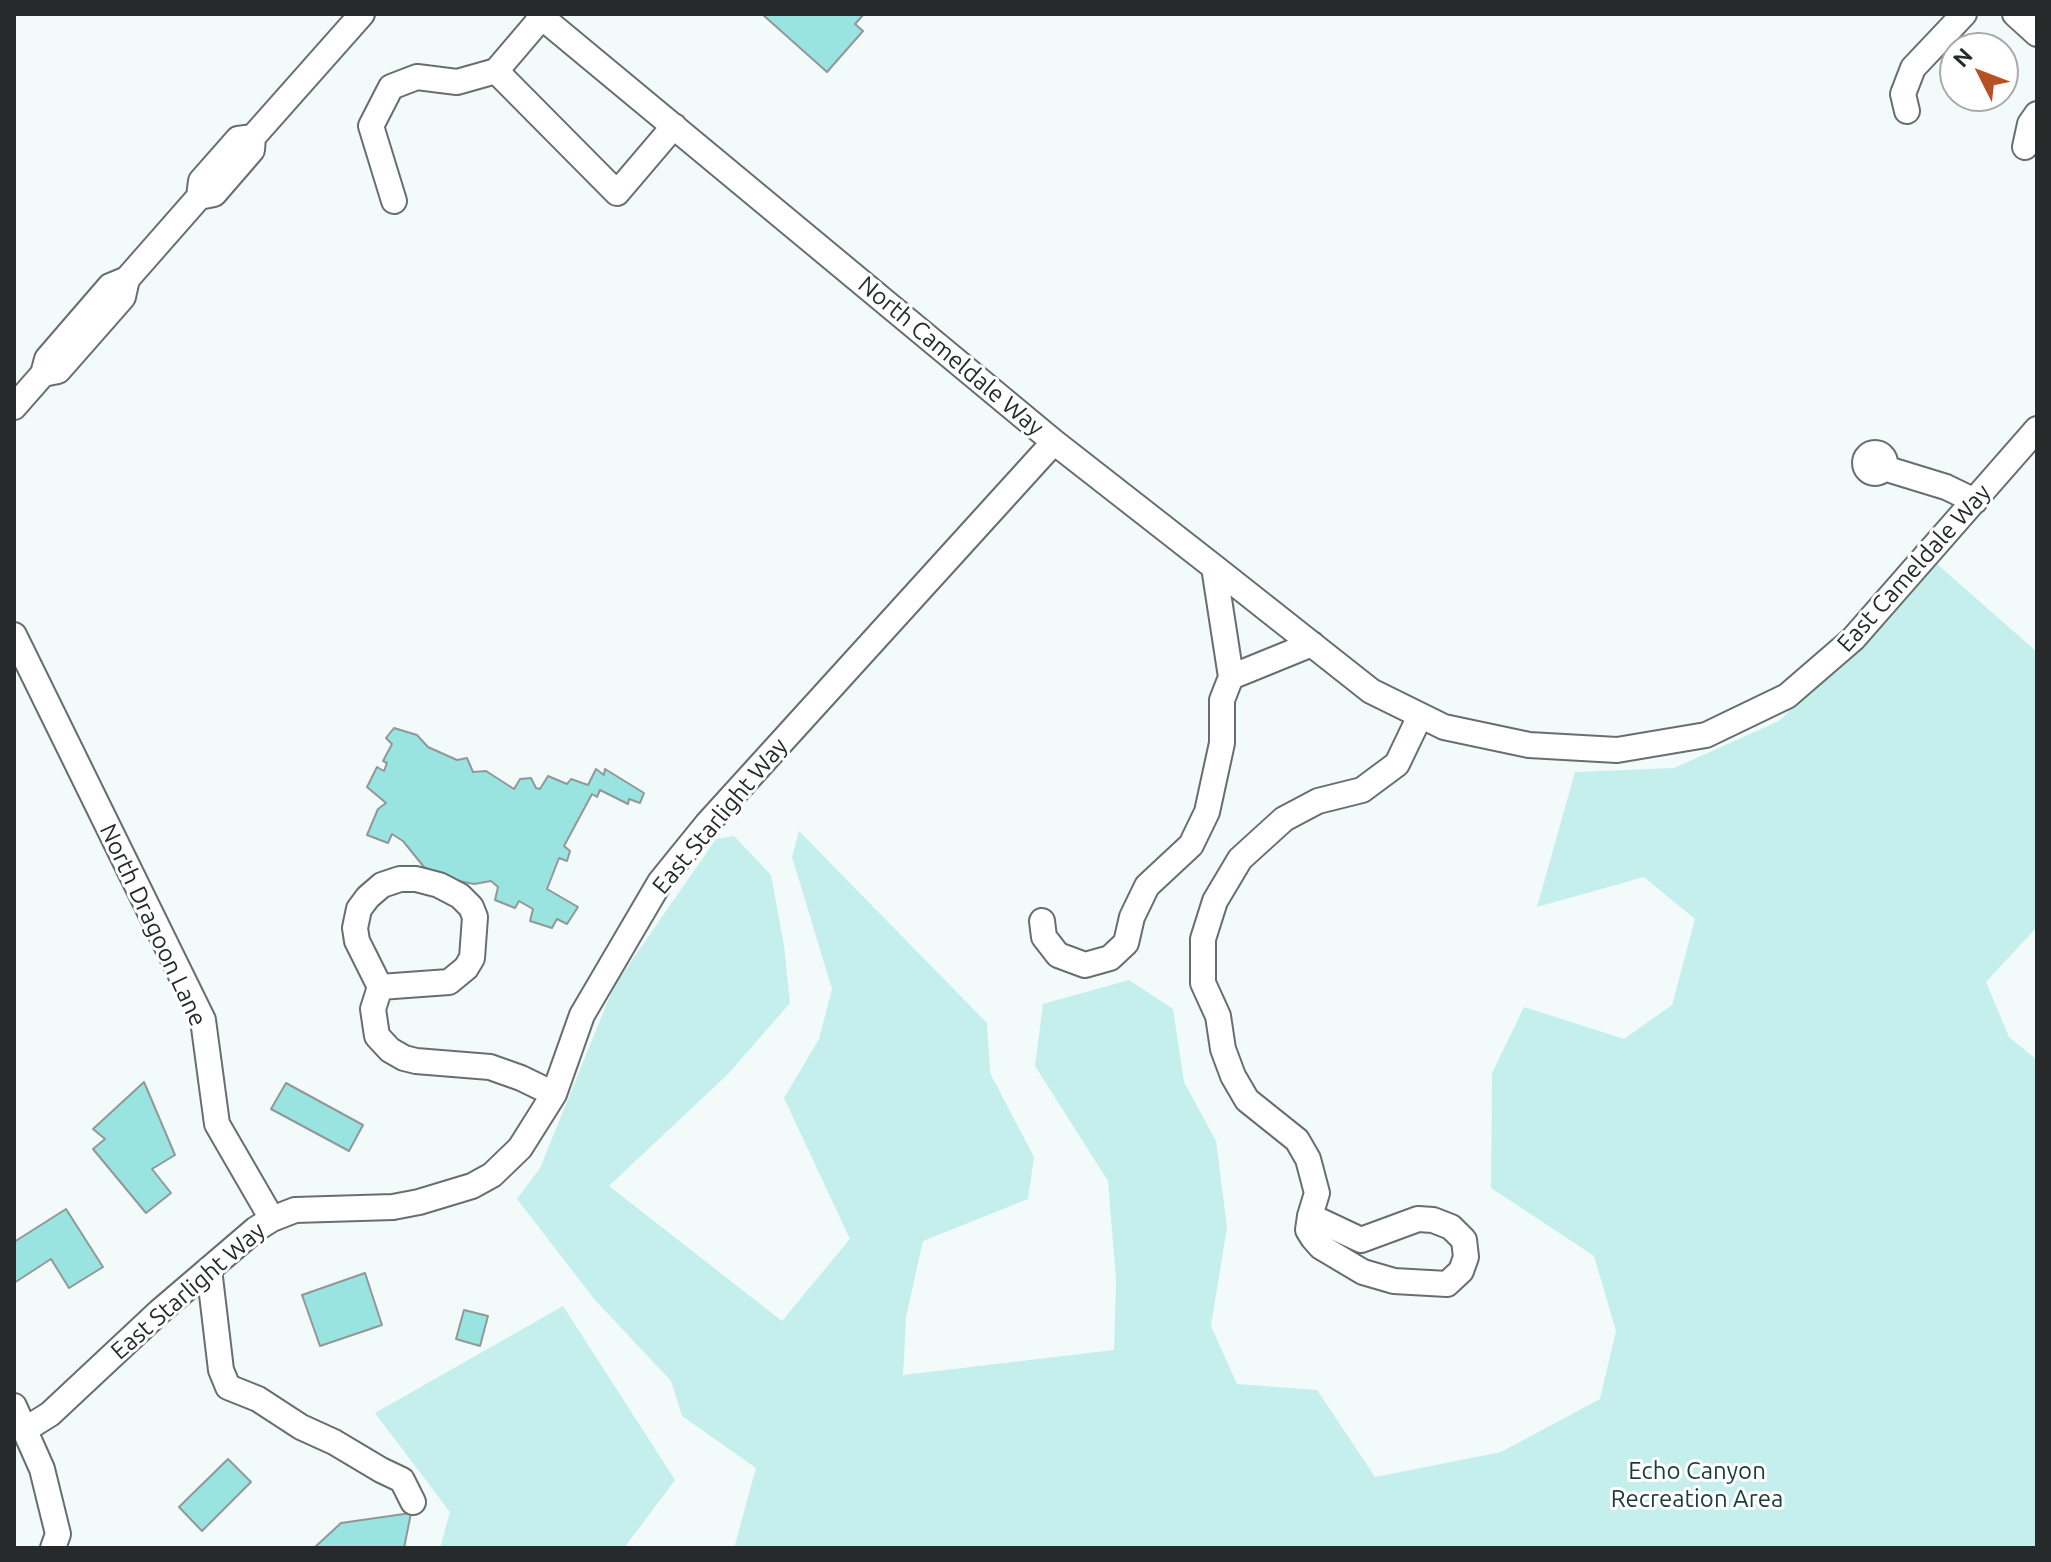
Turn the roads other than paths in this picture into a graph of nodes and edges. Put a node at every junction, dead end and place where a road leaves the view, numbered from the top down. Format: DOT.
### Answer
graph roads {
  1 [pos="362,14"];
  2 [pos="1964,14"];
  3 [pos="2015,14"];
  4 [pos="540,16"];
  5 [pos="2037,34"];
  6 [pos="496,71"];
  7 [pos="1907,111"];
  8 [pos="2037,114"];
  9 [pos="674,126"];
  10 [pos="2025,147"];
  11 [pos="394,201"];
  12 [pos="14,407"];
  13 [pos="2037,429"];
  14 [pos="1054,442"];
  15 [pos="1884,468"];
  16 [pos="1975,501"];
  17 [pos="1214,567"];
  18 [pos="14,635"];
  19 [pos="1312,644"];
  20 [pos="1231,677"];
  21 [pos="1371,691"];
  22 [pos="1420,716"];
  23 [pos="1042,921"];
  24 [pos="380,987"];
  25 [pos="554,1094"];
  26 [pos="1310,1216"];
  27 [pos="272,1219"];
  28 [pos="209,1269"];
  29 [pos="14,1406"];
  30 [pos="26,1429"];
  31 [pos="413,1502"];
  32 [pos="53,1548"];
  1 -- 12 [label="street"];
  2 -- 7 [label="street"];
  3 -- 5 [label="street"];
  4 -- 6 [label="street"];
  4 -- 9 [label="street, North Cameldale Way"];
  6 -- 9 [label="street"];
  6 -- 11 [label="street"];
  8 -- 10 [label="street"];
  9 -- 14 [label="street, North Cameldale Way"];
  13 -- 16 [label="street, East Cameldale Way"];
  14 -- 17 [label="street, North Cameldale Way"];
  14 -- 25 [label="street, East Starlight Way"];
  15 -- 16 [label="street"];
  16 -- 22 [label="street, East Cameldale Way"];
  17 -- 19 [label="street, North Cameldale Way"];
  17 -- 20 [label="street"];
  18 -- 27 [label="street, North Dragoon Lane"];
  19 -- 20 [label="street"];
  19 -- 21 [label="street, North Cameldale Way"];
  20 -- 23 [label="street"];
  21 -- 22 [label="street, East Cameldale Way"];
  22 -- 26 [label="street"];
  24 -- 24 [label="street"];
  24 -- 25 [label="street"];
  25 -- 27 [label="street, East Starlight Way"];
  26 -- 26 [label="street"];
  27 -- 28 [label="street, East Starlight Way"];
  28 -- 30 [label="street, East Starlight Way"];
  28 -- 31 [label="street"];
  29 -- 30 [label="street"];
  30 -- 32 [label="street"];
}
